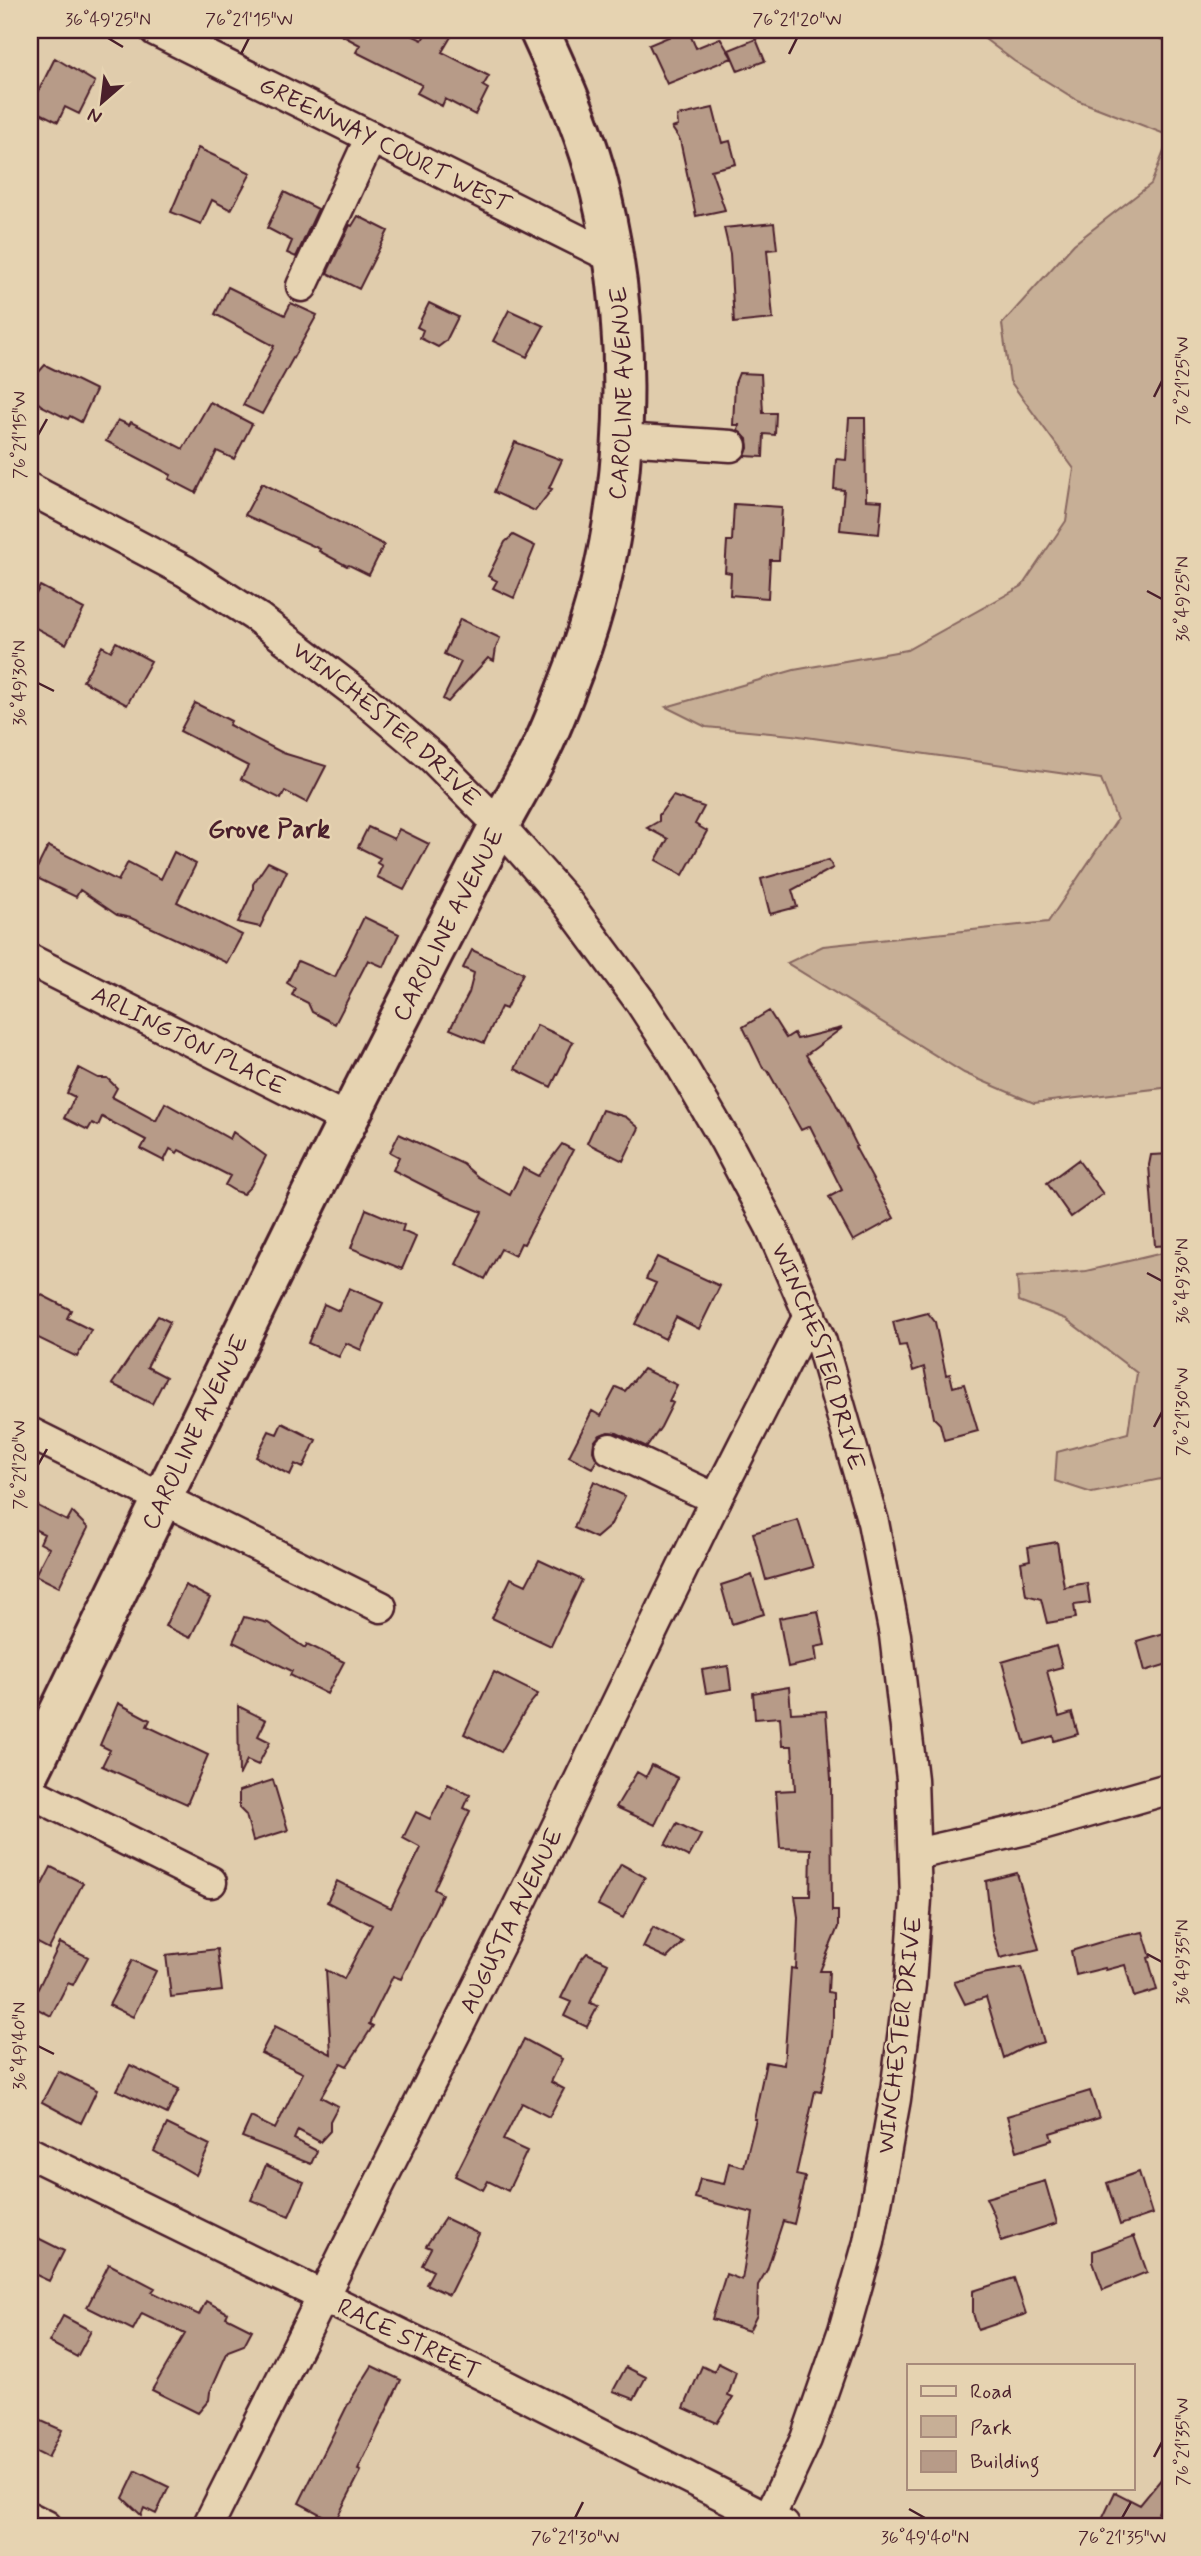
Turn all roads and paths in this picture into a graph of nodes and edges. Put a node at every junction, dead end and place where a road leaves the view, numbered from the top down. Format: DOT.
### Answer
graph roads {
  1 [pos="155,30"];
  2 [pos="539,30"];
  3 [pos="371,136"];
  4 [pos="614,258"];
  5 [pos="302,286"];
  6 [pos="622,439"];
  7 [pos="731,446"];
  8 [pos="30,489"];
  9 [pos="499,825"];
  10 [pos="30,960"];
  11 [pos="348,1120"];
  12 [pos="810,1314"];
  13 [pos="30,1433"];
  14 [pos="610,1449"];
  15 [pos="162,1499"];
  16 [pos="716,1499"];
  17 [pos="381,1607"];
  18 [pos="30,1772"];
  19 [pos="1171,1788"];
  20 [pos="30,1792"];
  21 [pos="916,1854"];
  22 [pos="211,1882"];
  23 [pos="30,2154"];
  24 [pos="322,2297"];
  25 [pos="30,2518"];
  26 [pos="773,2524"];
  27 [pos="46,2526"];
  28 [pos="208,2526"];
  1 -- 3 [label="street, GREENWAY COURT WEST"];
  2 -- 4 [label="street, CAROLINE AVENUE"];
  3 -- 4 [label="street, GREENWAY COURT WEST"];
  3 -- 5 [label="street"];
  4 -- 6 [label="street, CAROLINE AVENUE"];
  6 -- 7 [label="street"];
  6 -- 9 [label="street, CAROLINE AVENUE"];
  8 -- 9 [label="street, WINCHESTER DRIVE"];
  9 -- 11 [label="street, CAROLINE AVENUE"];
  9 -- 12 [label="street, WINCHESTER DRIVE"];
  10 -- 11 [label="street, ARLINGTON PLACE"];
  11 -- 15 [label="street, CAROLINE AVENUE"];
  12 -- 16 [label="street, AUGUSTA AVENUE"];
  12 -- 21 [label="street, WINCHESTER DRIVE"];
  13 -- 15 [label="street"];
  14 -- 16 [label="street"];
  15 -- 17 [label="street"];
  15 -- 18 [label="street, CAROLINE AVENUE"];
  16 -- 24 [label="street, AUGUSTA AVENUE"];
  19 -- 21 [label="street"];
  20 -- 22 [label="street"];
  21 -- 26 [label="street, WINCHESTER DRIVE"];
  23 -- 24 [label="street, RACE STREET"];
  24 -- 26 [label="street, RACE STREET"];
  24 -- 28 [label="street, AUGUSTA AVENUE"];
  25 -- 27 [label="street"];
}
